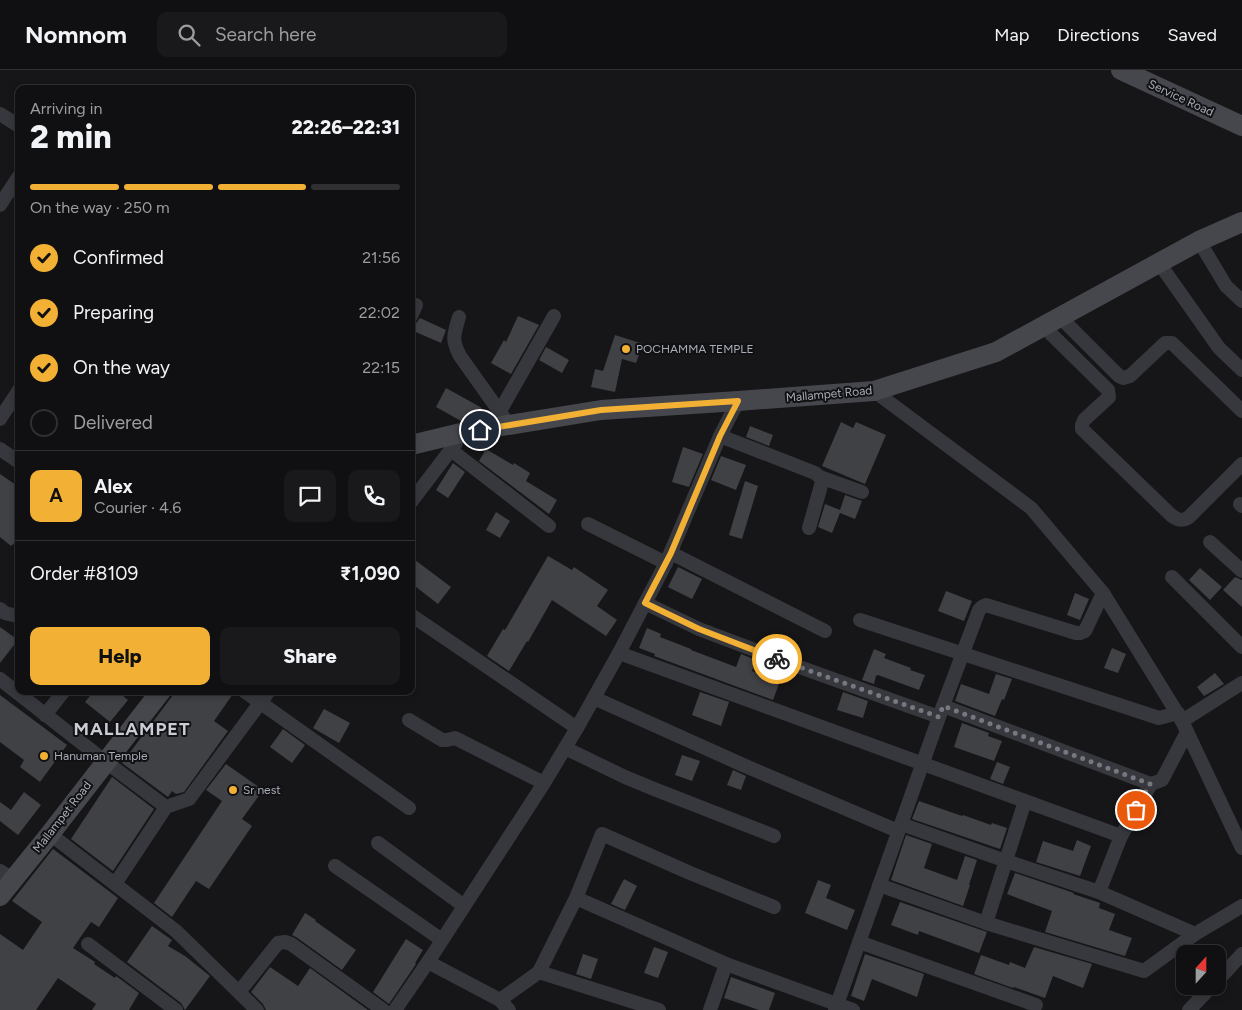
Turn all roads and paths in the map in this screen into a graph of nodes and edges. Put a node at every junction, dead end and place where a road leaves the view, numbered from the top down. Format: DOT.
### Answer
graph roads {
  1 [pos="1121,70"];
  2 [pos="0,114"];
  3 [pos="15,123"];
  4 [pos="1242,126"];
  5 [pos="15,182"];
  6 [pos="0,204"];
  7 [pos="1242,212"];
  8 [pos="1242,222"];
  9 [pos="1222,231"];
  10 [pos="1199,241"];
  11 [pos="1159,263"];
  12 [pos="1242,301"];
  13 [pos="554,316"];
  14 [pos="459,317"];
  15 [pos="1051,322"];
  16 [pos="1242,370"];
  17 [pos="874,391"];
  18 [pos="15,396"];
  19 [pos="738,401"];
  20 [pos="1242,411"];
  21 [pos="504,418"];
  22 [pos="0,419"];
  23 [pos="465,432"];
  24 [pos="720,436"];
  25 [pos="415,442"];
  26 [pos="0,449"];
  27 [pos="451,450"];
  28 [pos="15,459"];
  29 [pos="1242,464"];
  30 [pos="820,477"];
  31 [pos="862,492"];
  32 [pos="415,497"];
  33 [pos="588,524"];
  34 [pos="549,526"];
  35 [pos="809,528"];
  36 [pos="1210,542"];
  37 [pos="668,558"];
  38 [pos="1242,571"];
  39 [pos="1172,576"];
  40 [pos="1104,593"];
  41 [pos="645,603"];
  42 [pos="0,609"];
  43 [pos="15,616"];
  44 [pos="415,618"];
  45 [pos="860,620"];
  46 [pos="825,631"];
  47 [pos="1242,648"];
  48 [pos="619,653"];
  49 [pos="962,654"];
  50 [pos="0,679"];
  51 [pos="1242,683"];
  52 [pos="15,691"];
  53 [pos="20,695"];
  54 [pos="61,695"];
  55 [pos="158,695"];
  56 [pos="249,695"];
  57 [pos="266,695"];
  58 [pos="594,698"];
  59 [pos="260,703"];
  60 [pos="941,712"];
  61 [pos="45,715"];
  62 [pos="409,720"];
  63 [pos="1182,722"];
  64 [pos="577,728"];
  65 [pos="565,748"];
  66 [pos="106,762"];
  67 [pos="922,763"];
  68 [pos="544,783"];
  69 [pos="1150,784"];
  70 [pos="1025,801"];
  71 [pos="166,807"];
  72 [pos="409,808"];
  73 [pos="899,828"];
  74 [pos="50,834"];
  75 [pos="774,836"];
  76 [pos="1121,836"];
  77 [pos="378,843"];
  78 [pos="1242,848"];
  79 [pos="1006,861"];
  80 [pos="335,866"];
  81 [pos="7,875"];
  82 [pos="115,884"];
  83 [pos="879,885"];
  84 [pos="1100,892"];
  85 [pos="0,896"];
  86 [pos="576,898"];
  87 [pos="464,906"];
  88 [pos="1242,906"];
  89 [pos="774,907"];
  90 [pos="986,923"];
  91 [pos="1195,934"];
  92 [pos="442,940"];
  93 [pos="859,942"];
  94 [pos="88,944"];
  95 [pos="1242,954"];
  96 [pos="428,962"];
  97 [pos="726,964"];
  98 [pos="1226,971"];
  99 [pos="539,972"];
  100 [pos="239,992"];
  101 [pos="1203,995"];
  102 [pos="504,1005"];
  103 [pos="1036,1005"];
  104 [pos="836,1007"];
  105 [pos="176,1010"];
  106 [pos="257,1010"];
  107 [pos="383,1010"];
  108 [pos="395,1010"];
  109 [pos="659,1010"];
  110 [pos="710,1010"];
  111 [pos="853,1010"];
  112 [pos="1189,1010"];
  1 -- 4 [label="main road, Service Road"];
  2 -- 3 [label="street"];
  5 -- 6 [label="street"];
  7 -- 9 [label="main road"];
  8 -- 9 [label="main road, Mallampet Road"];
  9 -- 10 [label="main road, Mallampet Road"];
  10 -- 11 [label="main road, Mallampet Road"];
  10 -- 12 [label="street"];
  11 -- 15 [label="main road, Mallampet Road"];
  11 -- 16 [label="street"];
  13 -- 21 [label="street"];
  14 -- 21 [label="street"];
  15 -- 17 [label="main road, Mallampet Road"];
  15 -- 20 [label="street"];
  15 -- 29 [label="street"];
  17 -- 19 [label="main road, Mallampet Road"];
  17 -- 40 [label="street"];
  18 -- 22 [label="street"];
  19 -- 21 [label="main road, Mallampet Road"];
  19 -- 24 [label="street"];
  21 -- 23 [label="main road, Mallampet Road"];
  23 -- 25 [label="main road, Mallampet Road"];
  23 -- 27 [label="street"];
  24 -- 30 [label="street"];
  24 -- 37 [label="street"];
  26 -- 28 [label="street"];
  27 -- 32 [label="street"];
  27 -- 34 [label="street"];
  30 -- 31 [label="street"];
  30 -- 35 [label="street"];
  33 -- 37 [label="street"];
  36 -- 38 [label="street"];
  37 -- 41 [label="street"];
  37 -- 46 [label="street"];
  39 -- 47 [label="street"];
  40 -- 49 [label="street"];
  40 -- 63 [label="street"];
  41 -- 48 [label="street"];
  41 -- 60 [label="street"];
  42 -- 43 [label="street"];
  44 -- 64 [label="street"];
  45 -- 49 [label="street"];
  48 -- 58 [label="street"];
  48 -- 67 [label="street"];
  49 -- 60 [label="street"];
  49 -- 63 [label="street"];
  50 -- 52 [label="street"];
  51 -- 63 [label="street"];
  53 -- 61 [label="street"];
  54 -- 61 [label="street"];
  55 -- 66 [label="main road, Mallampet Road"];
  56 -- 59 [label="street"];
  57 -- 59 [label="street"];
  58 -- 64 [label="street"];
  58 -- 73 [label="street"];
  59 -- 71 [label="street"];
  59 -- 72 [label="street"];
  60 -- 67 [label="street"];
  60 -- 69 [label="street"];
  61 -- 66 [label="street"];
  62 -- 68 [label="street"];
  63 -- 69 [label="street"];
  63 -- 78 [label="street"];
  64 -- 65 [label="street"];
  65 -- 68 [label="street"];
  65 -- 75 [label="street"];
  66 -- 71 [label="street"];
  66 -- 74 [label="main road, Mallampet Road"];
  67 -- 70 [label="street"];
  67 -- 73 [label="street"];
  68 -- 87 [label="street"];
  69 -- 76 [label="street"];
  70 -- 76 [label="street"];
  70 -- 79 [label="street"];
  71 -- 82 [label="street"];
  73 -- 79 [label="street"];
  73 -- 83 [label="street"];
  74 -- 81 [label="main road, Mallampet Road"];
  74 -- 82 [label="street"];
  76 -- 84 [label="street"];
  77 -- 87 [label="street"];
  79 -- 84 [label="street"];
  79 -- 90 [label="street"];
  80 -- 92 [label="street"];
  81 -- 85 [label="main road, Mallampet Road"];
  82 -- 100 [label="street"];
  83 -- 90 [label="street"];
  83 -- 93 [label="street"];
  84 -- 91 [label="street"];
  86 -- 89 [label="street"];
  86 -- 97 [label="street"];
  86 -- 99 [label="street"];
  87 -- 92 [label="street"];
  88 -- 91 [label="street"];
  90 -- 91 [label="street"];
  92 -- 96 [label="street"];
  93 -- 103 [label="street"];
  93 -- 104 [label="street"];
  94 -- 105 [label="street"];
  95 -- 98 [label="street"];
  96 -- 102 [label="street"];
  96 -- 108 [label="street"];
  97 -- 104 [label="street"];
  97 -- 110 [label="street"];
  99 -- 102 [label="street"];
  99 -- 109 [label="street"];
  100 -- 106 [label="street"];
  100 -- 107 [label="street"];
  101 -- 112 [label="street"];
  104 -- 111 [label="street"];
}
